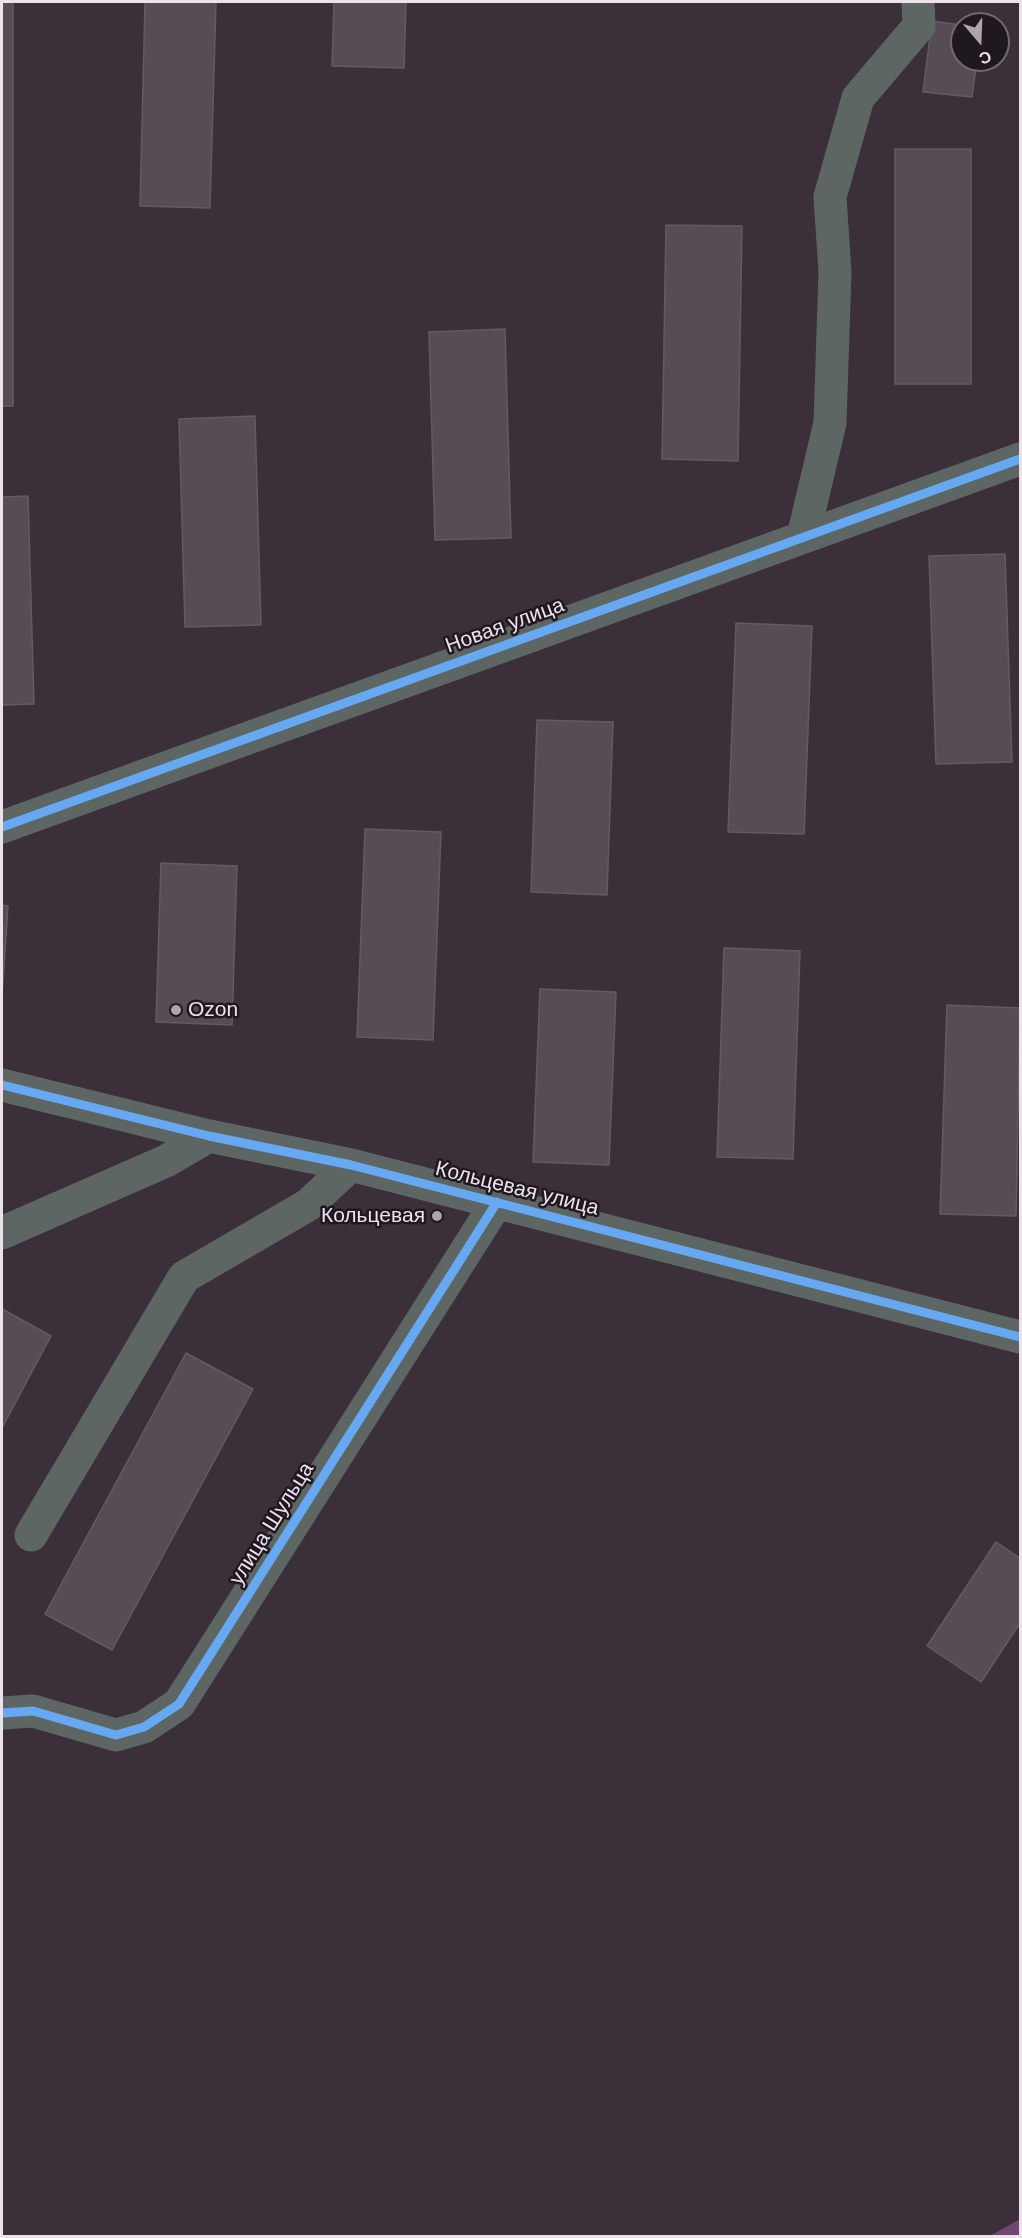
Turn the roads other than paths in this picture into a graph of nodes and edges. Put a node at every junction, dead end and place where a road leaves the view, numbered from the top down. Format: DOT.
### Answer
graph roads {
  1 [pos="918,2"];
  2 [pos="1020,459"];
  3 [pos="803,537"];
  4 [pos="2,827"];
  5 [pos="2,1085"];
  6 [pos="209,1136"];
  7 [pos="351,1165"];
  8 [pos="497,1202"];
  9 [pos="2,1233"];
  10 [pos="1020,1337"];
  11 [pos="31,1535"];
  12 [pos="2,1713"];
  1 -- 3 [label="street"];
  2 -- 3 [label="street, Новая улица"];
  3 -- 4 [label="street, Новая улица"];
  5 -- 6 [label="street, Кольцевая улица"];
  6 -- 7 [label="street, Кольцевая улица"];
  6 -- 9 [label="street"];
  7 -- 8 [label="street, Кольцевая улица"];
  7 -- 11 [label="street"];
  8 -- 10 [label="street, Кольцевая улица"];
  8 -- 12 [label="street, улица Шульца"];
}
